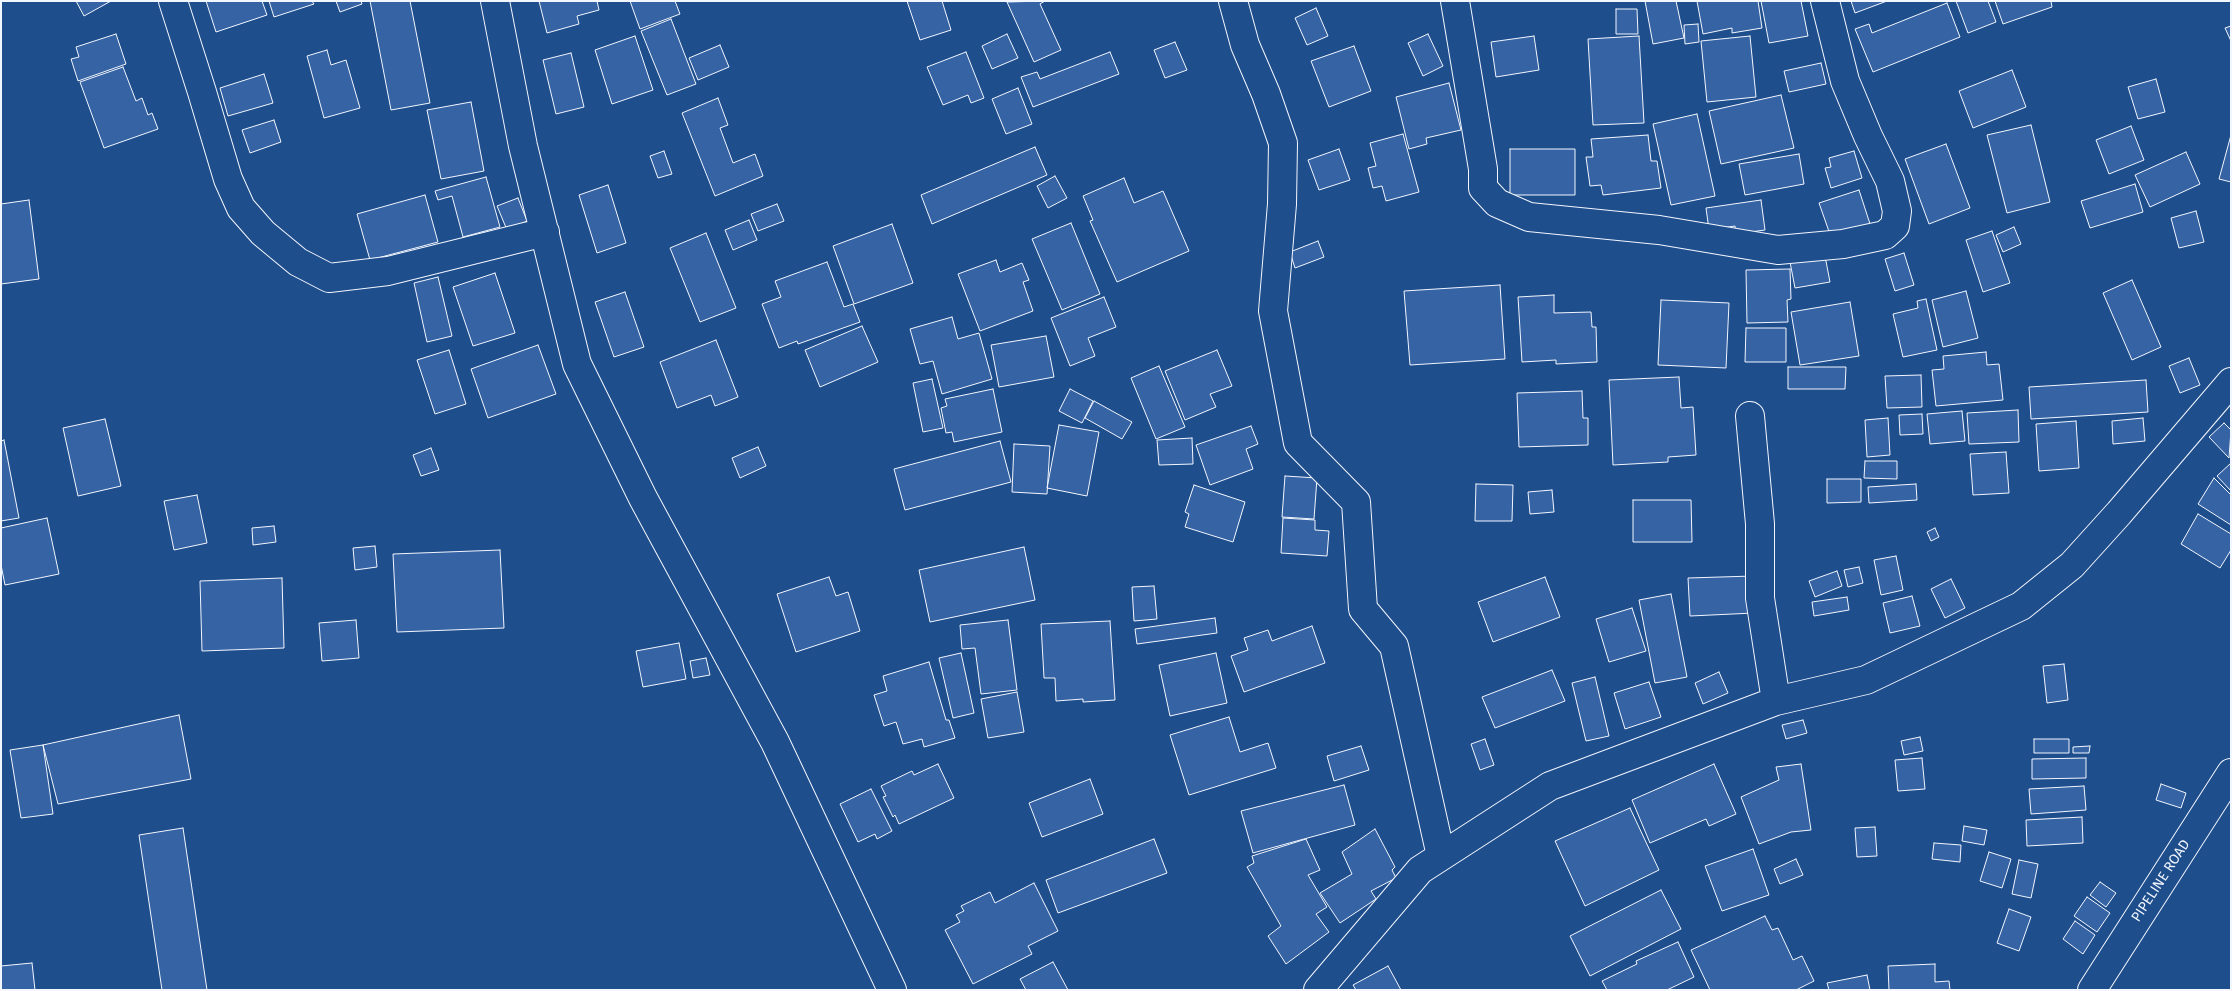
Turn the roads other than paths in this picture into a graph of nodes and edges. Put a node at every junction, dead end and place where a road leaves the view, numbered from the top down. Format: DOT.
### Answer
graph roads {
  1 [pos="173,1"];
  2 [pos="495,1"];
  3 [pos="1233,1"];
  4 [pos="1455,1"];
  5 [pos="1825,1"];
  6 [pos="544,232"];
  7 [pos="2231,382"];
  8 [pos="1750,416"];
  9 [pos="1776,701"];
  10 [pos="2231,773"];
  11 [pos="1441,856"];
  12 [pos="892,990"];
  13 [pos="1318,990"];
  14 [pos="2092,990"];
  1 -- 6 [label="street"];
  2 -- 6 [label="street"];
  3 -- 11 [label="street"];
  4 -- 5 [label="street"];
  6 -- 12 [label="street"];
  7 -- 9 [label="street"];
  8 -- 9 [label="street"];
  9 -- 11 [label="street"];
  10 -- 14 [label="street, PIPELINE ROAD"];
  11 -- 13 [label="street"];
}
